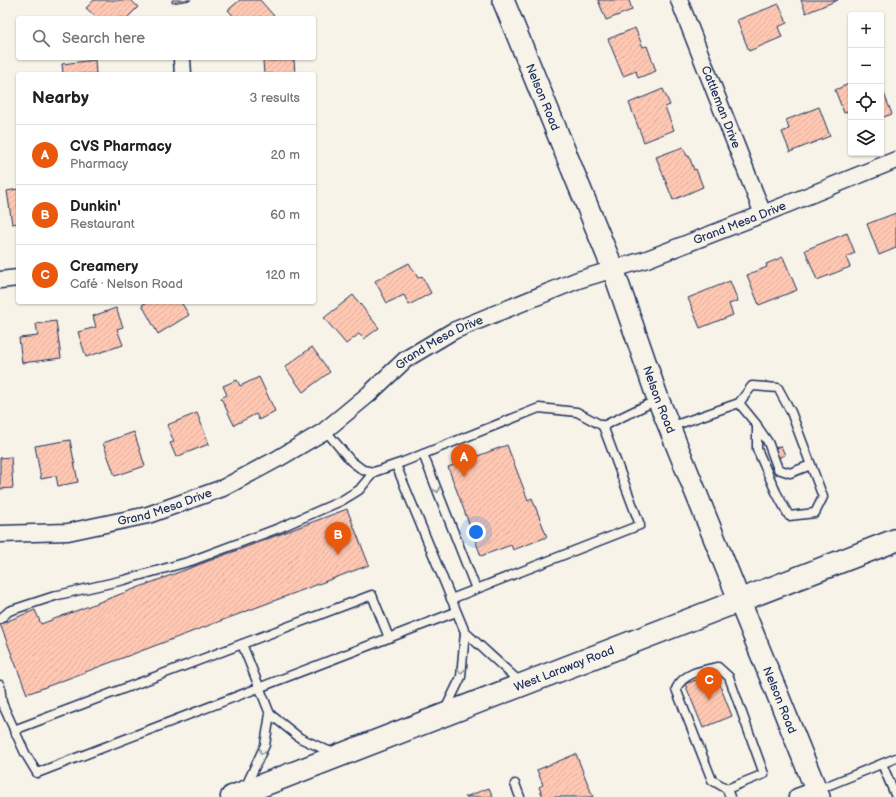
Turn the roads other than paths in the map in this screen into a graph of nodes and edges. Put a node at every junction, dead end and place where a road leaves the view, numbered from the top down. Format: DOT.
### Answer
graph roads {
  1 [pos="503,0"];
  2 [pos="678,0"];
  3 [pos="896,160"];
  4 [pos="763,214"];
  5 [pos="613,269"];
  6 [pos="16,278"];
  7 [pos="0,280"];
  8 [pos="658,400"];
  9 [pos="739,403"];
  10 [pos="756,425"];
  11 [pos="603,426"];
  12 [pos="670,427"];
  13 [pos="325,430"];
  14 [pos="423,454"];
  15 [pos="396,465"];
  16 [pos="811,465"];
  17 [pos="374,472"];
  18 [pos="0,534"];
  19 [pos="896,540"];
  20 [pos="476,589"];
  21 [pos="451,599"];
  22 [pos="740,600"];
  23 [pos="456,612"];
  24 [pos="0,619"];
  25 [pos="465,632"];
  26 [pos="389,638"];
  27 [pos="242,644"];
  28 [pos="523,684"];
  29 [pos="0,685"];
  30 [pos="260,687"];
  31 [pos="1,703"];
  32 [pos="270,714"];
  33 [pos="442,716"];
  34 [pos="14,730"];
  35 [pos="339,756"];
  36 [pos="896,758"];
  37 [pos="882,764"];
  38 [pos="515,784"];
  39 [pos="727,789"];
  40 [pos="237,795"];
  41 [pos="811,795"];
  42 [pos="520,797"];
  43 [pos="730,797"];
  44 [pos="896,797"];
  1 -- 5 [label="street, Nelson Road"];
  2 -- 4 [label="street, Cattleman Drive"];
  3 -- 4 [label="street, Grand Mesa Drive"];
  4 -- 5 [label="street, Grand Mesa Drive"];
  5 -- 8 [label="street, Nelson Road"];
  5 -- 13 [label="street, Grand Mesa Drive"];
  6 -- 7 [label="street"];
  8 -- 11 [label="lane"];
  8 -- 12 [label="street, Nelson Road"];
  9 -- 10 [label="lane"];
  9 -- 12 [label="lane"];
  9 -- 16 [label="lane"];
  10 -- 16 [label="lane"];
  10 -- 16 [label="lane"];
  11 -- 14 [label="lane"];
  11 -- 20 [label="lane"];
  12 -- 22 [label="street, Nelson Road"];
  13 -- 17 [label="lane"];
  13 -- 18 [label="street, Grand Mesa Drive"];
  14 -- 15 [label="lane"];
  14 -- 20 [label="lane, one-way"];
  15 -- 17 [label="lane"];
  15 -- 21 [label="lane"];
  17 -- 24 [label="lane"];
  19 -- 22 [label="main road, West Laraway Road"];
  20 -- 21 [label="lane"];
  21 -- 23 [label="lane"];
  22 -- 28 [label="main road, West Laraway Road"];
  22 -- 41 [label="street, Nelson Road"];
  23 -- 25 [label="lane"];
  23 -- 26 [label="lane"];
  25 -- 28 [label="lane"];
  25 -- 33 [label="lane, one-way"];
  26 -- 27 [label="lane"];
  26 -- 30 [label="lane"];
  27 -- 30 [label="lane"];
  27 -- 34 [label="lane"];
  28 -- 33 [label="main road, West Laraway Road"];
  29 -- 31 [label="lane"];
  30 -- 32 [label="lane"];
  30 -- 34 [label="lane"];
  31 -- 34 [label="lane"];
  32 -- 35 [label="lane"];
  32 -- 40 [label="lane, one-way"];
  33 -- 35 [label="main road, West Laraway Road"];
  35 -- 40 [label="main road, West Laraway Road"];
  36 -- 37 [label="lane"];
  37 -- 41 [label="lane"];
  37 -- 44 [label="lane"];
  38 -- 42 [label="lane"];
  39 -- 39 [label="lane"];
  39 -- 43 [label="lane"];
}
